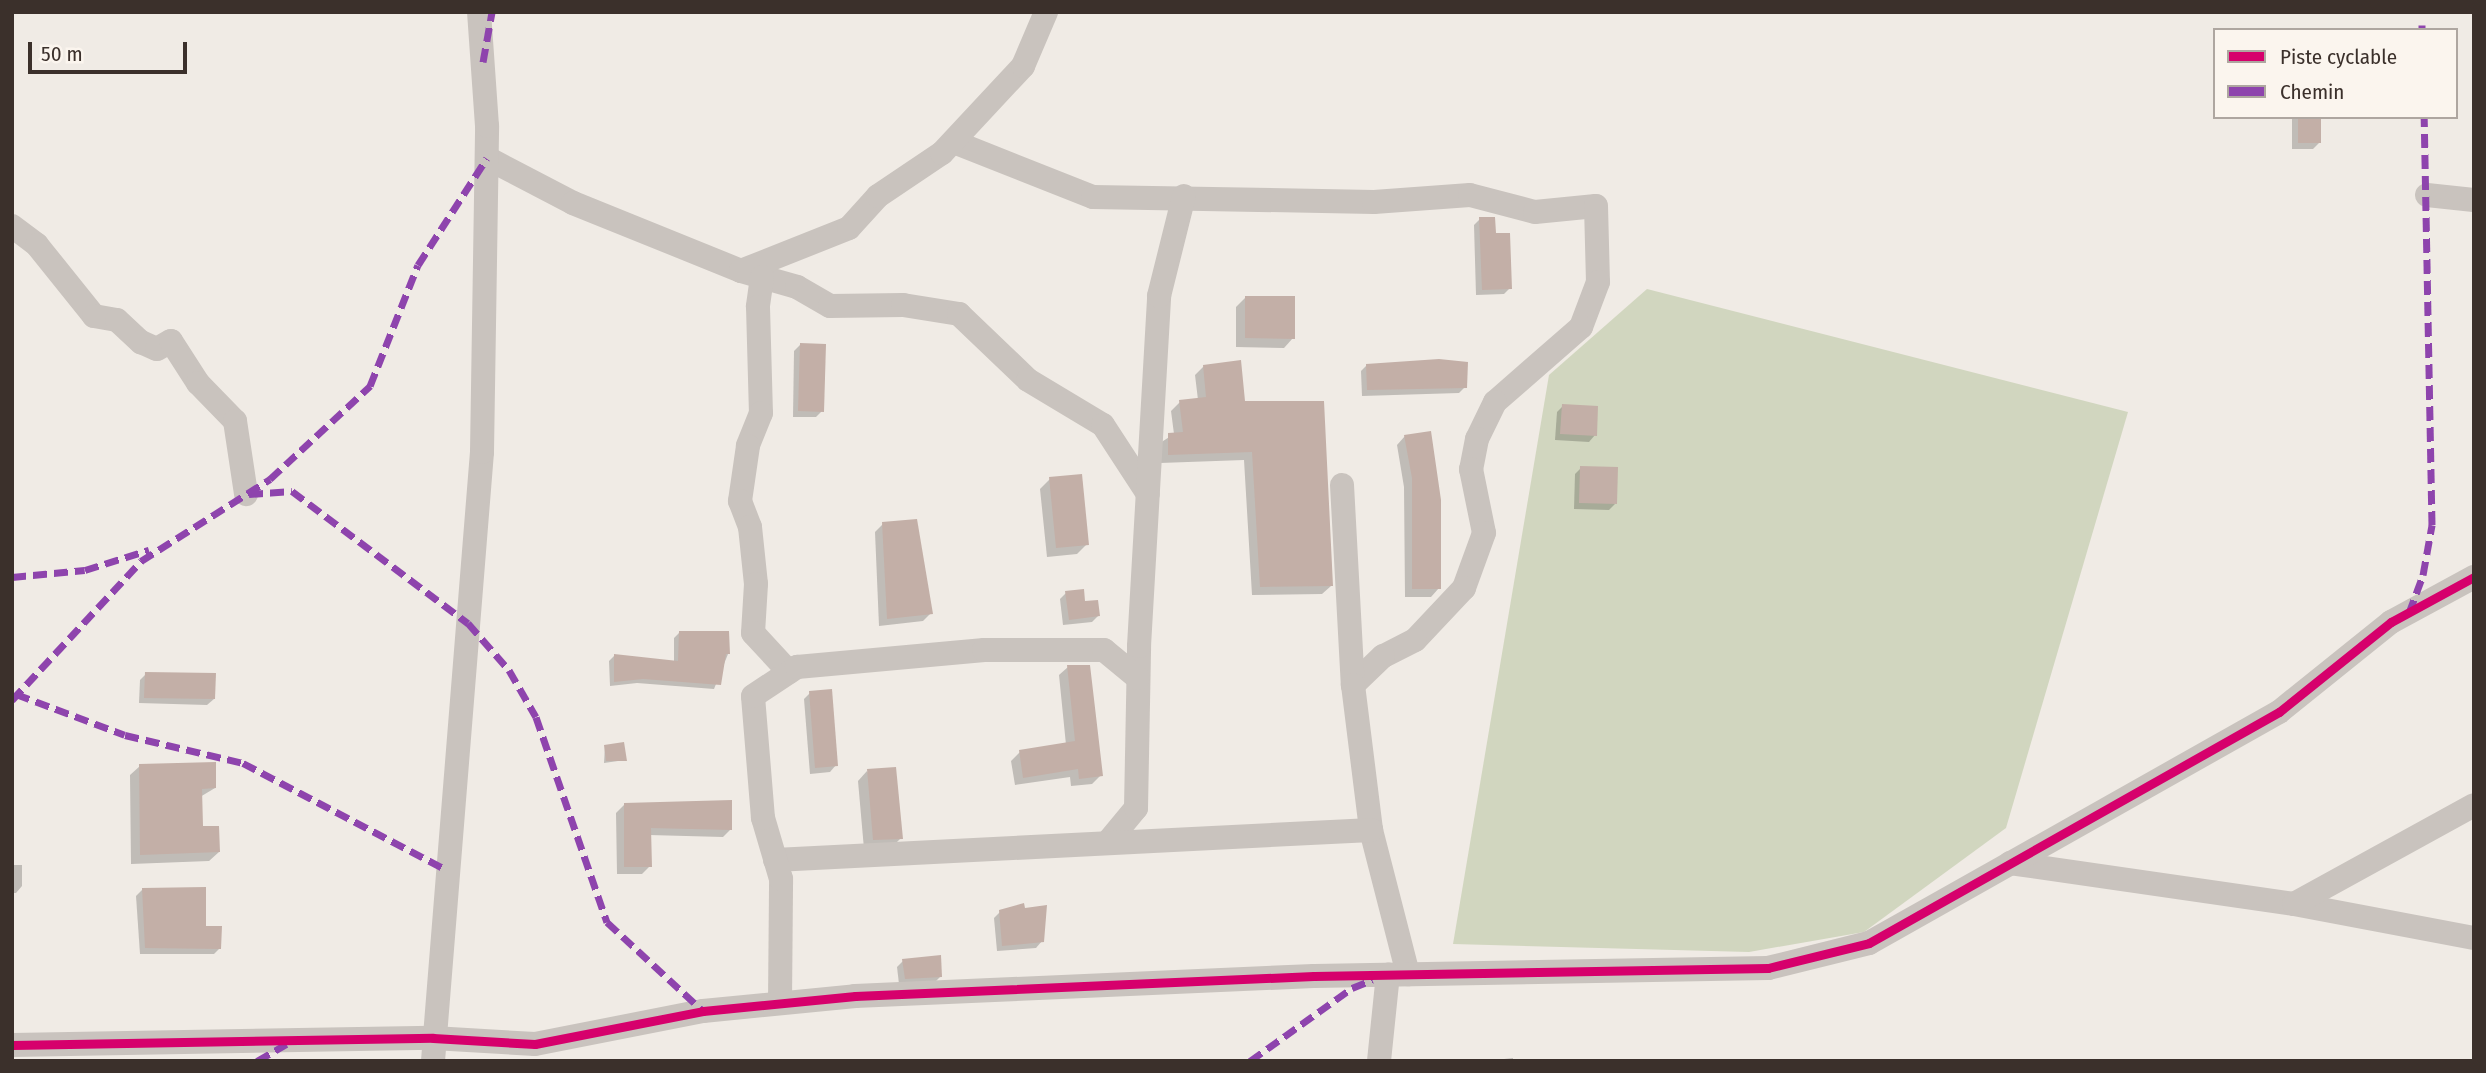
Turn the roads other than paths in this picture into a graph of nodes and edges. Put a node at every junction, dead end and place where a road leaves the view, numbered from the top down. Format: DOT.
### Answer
graph roads {
  1 [pos="479,12"];
  2 [pos="1046,12"];
  3 [pos="954,142"];
  4 [pos="487,158"];
  5 [pos="2427,195"];
  6 [pos="1184,196"];
  7 [pos="2474,200"];
  8 [pos="12,226"];
  9 [pos="752,274"];
  10 [pos="1342,485"];
  11 [pos="246,494"];
  12 [pos="1148,494"];
  13 [pos="2474,577"];
  14 [pos="789,672"];
  15 [pos="1138,678"];
  16 [pos="1353,685"];
  17 [pos="2474,805"];
  18 [pos="1371,830"];
  19 [pos="1108,842"];
  20 [pos="775,860"];
  21 [pos="2010,863"];
  22 [pos="2294,904"];
  23 [pos="2474,938"];
  24 [pos="1398,974"];
  25 [pos="780,1003"];
  26 [pos="12,1045"];
  27 [pos="433,1049"];
  28 [pos="1379,1061"];
  1 -- 4 [label="street"];
  2 -- 3 [label="street"];
  3 -- 6 [label="street"];
  3 -- 9 [label="street"];
  4 -- 9 [label="street"];
  4 -- 27 [label="street"];
  5 -- 7 [label="street"];
  6 -- 12 [label="street"];
  6 -- 16 [label="street"];
  8 -- 11 [label="street"];
  9 -- 12 [label="street"];
  9 -- 14 [label="street"];
  10 -- 16 [label="street"];
  12 -- 15 [label="street"];
  13 -- 21 [label="street"];
  14 -- 15 [label="street"];
  14 -- 20 [label="street"];
  15 -- 19 [label="street"];
  16 -- 18 [label="street"];
  17 -- 22 [label="street"];
  18 -- 19 [label="street"];
  18 -- 24 [label="street"];
  19 -- 20 [label="street"];
  20 -- 25 [label="street"];
  21 -- 22 [label="street"];
  21 -- 24 [label="street"];
  22 -- 23 [label="street"];
  24 -- 25 [label="street"];
  24 -- 28 [label="street"];
  25 -- 27 [label="street"];
  26 -- 27 [label="street"];
}
